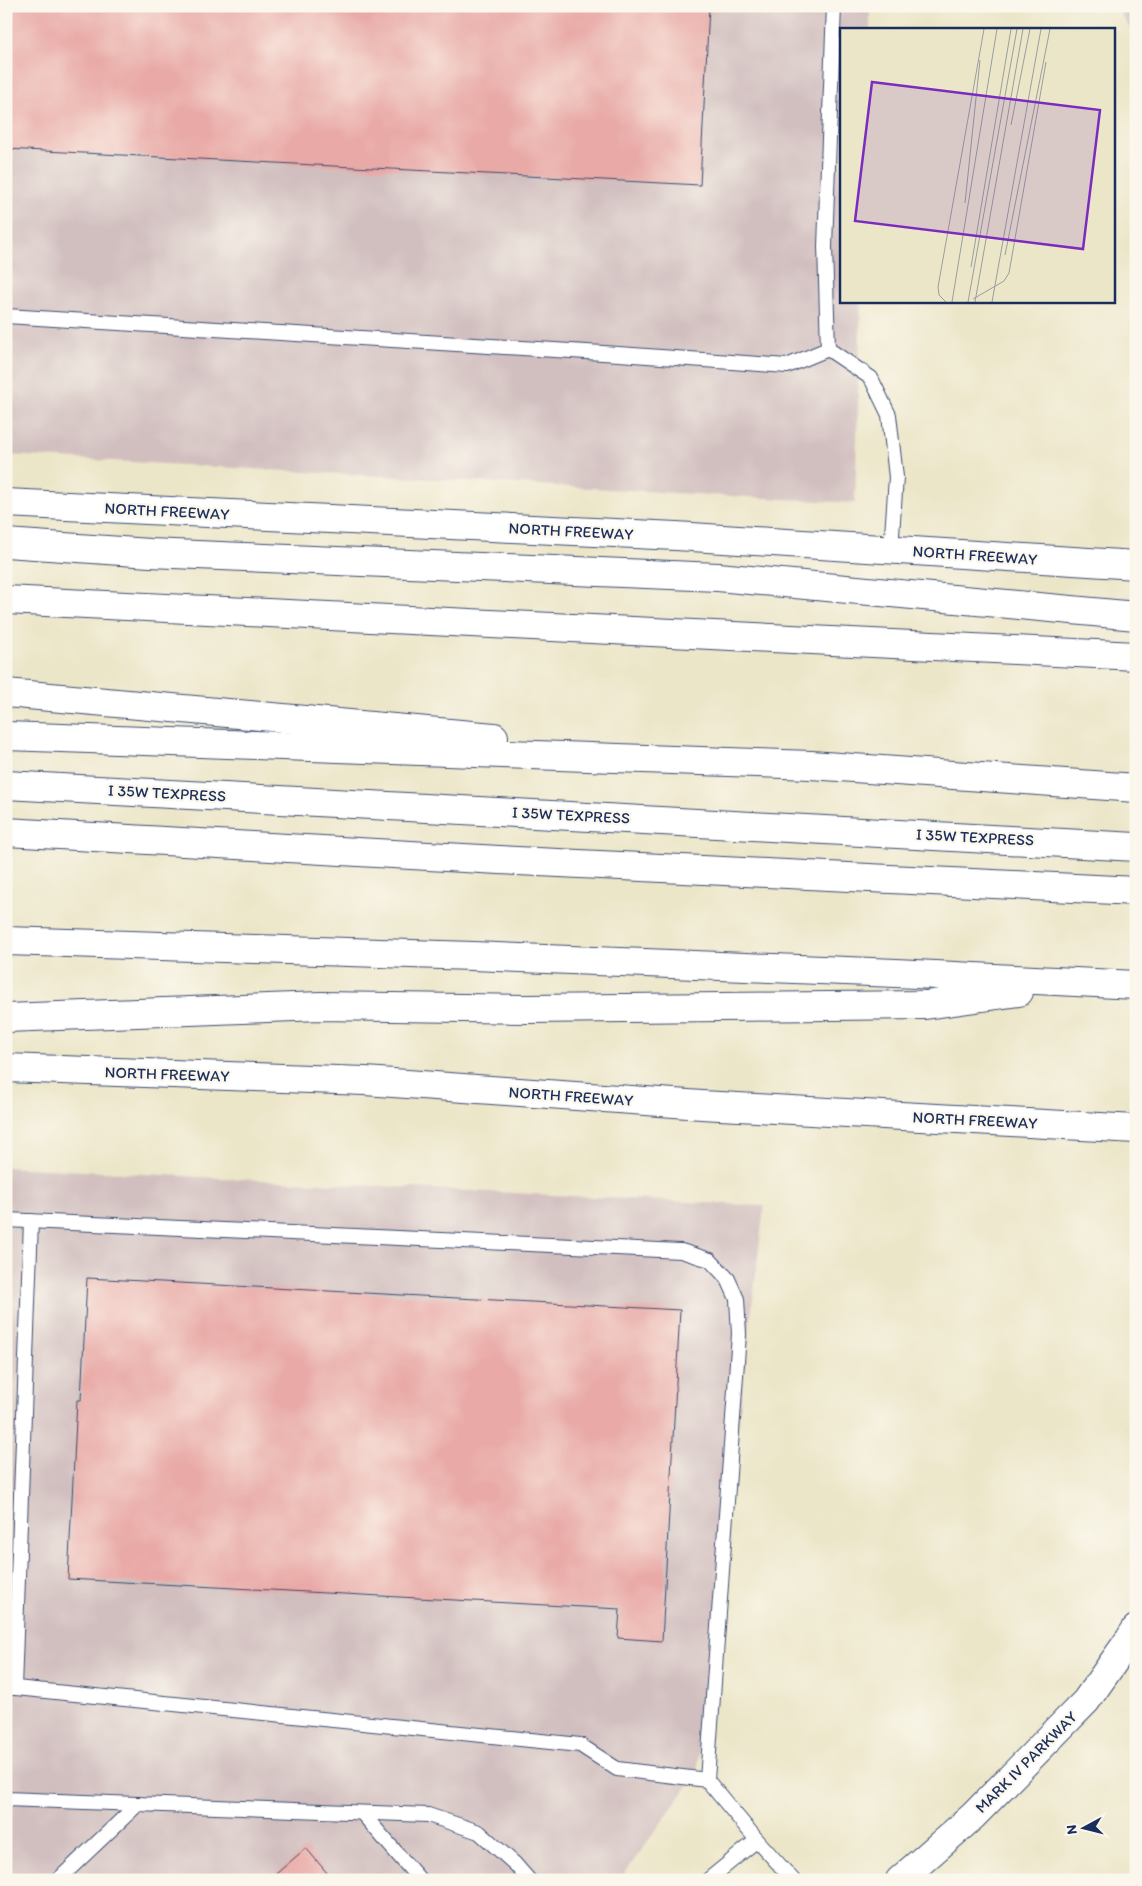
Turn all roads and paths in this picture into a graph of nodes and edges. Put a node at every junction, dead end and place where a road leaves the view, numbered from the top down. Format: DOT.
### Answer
graph roads {
  1 [pos="834,6"];
  2 [pos="6,316"];
  3 [pos="828,349"];
  4 [pos="6,503"];
  5 [pos="6,543"];
  6 [pos="891,550"];
  7 [pos="1136,565"];
  8 [pos="6,600"];
  9 [pos="1136,616"];
  10 [pos="1136,656"];
  11 [pos="6,693"];
  12 [pos="6,736"];
  13 [pos="811,766"];
  14 [pos="6,785"];
  15 [pos="1136,788"];
  16 [pos="6,832"];
  17 [pos="1136,847"];
  18 [pos="1136,891"];
  19 [pos="6,941"];
  20 [pos="1080,983"];
  21 [pos="1136,986"];
  22 [pos="6,1018"];
  23 [pos="6,1068"];
  24 [pos="1136,1129"];
  25 [pos="6,1220"];
  26 [pos="31,1221"];
  27 [pos="1136,1629"];
  28 [pos="10,1688"];
  29 [pos="707,1780"];
  30 [pos="6,1799"];
  31 [pos="138,1804"];
  32 [pos="362,1813"];
  33 [pos="757,1840"];
  34 [pos="58,1880"];
  35 [pos="420,1880"];
  36 [pos="529,1880"];
  37 [pos="708,1880"];
  38 [pos="793,1880"];
  39 [pos="900,1880"];
  1 -- 3 [label="lane"];
  2 -- 3 [label="lane"];
  3 -- 6 [label="lane"];
  4 -- 6 [label="main road, NORTH FREEWAY"];
  5 -- 9 [label="main road"];
  6 -- 7 [label="main road, NORTH FREEWAY"];
  8 -- 10 [label="main road"];
  11 -- 13 [label="main road"];
  12 -- 13 [label="main road"];
  13 -- 15 [label="main road"];
  14 -- 17 [label="main road, I 35W TEXPRESS"];
  16 -- 18 [label="main road"];
  19 -- 20 [label="main road"];
  20 -- 21 [label="main road"];
  20 -- 22 [label="main road"];
  23 -- 24 [label="main road, NORTH FREEWAY"];
  25 -- 26 [label="lane"];
  26 -- 28 [label="lane"];
  26 -- 29 [label="lane"];
  27 -- 39 [label="main road, MARK IV PARKWAY"];
  28 -- 29 [label="lane"];
  29 -- 33 [label="lane"];
  30 -- 31 [label="lane"];
  31 -- 32 [label="lane"];
  31 -- 34 [label="lane"];
  32 -- 35 [label="lane"];
  32 -- 36 [label="lane"];
  33 -- 37 [label="lane"];
  33 -- 38 [label="lane"];
}
